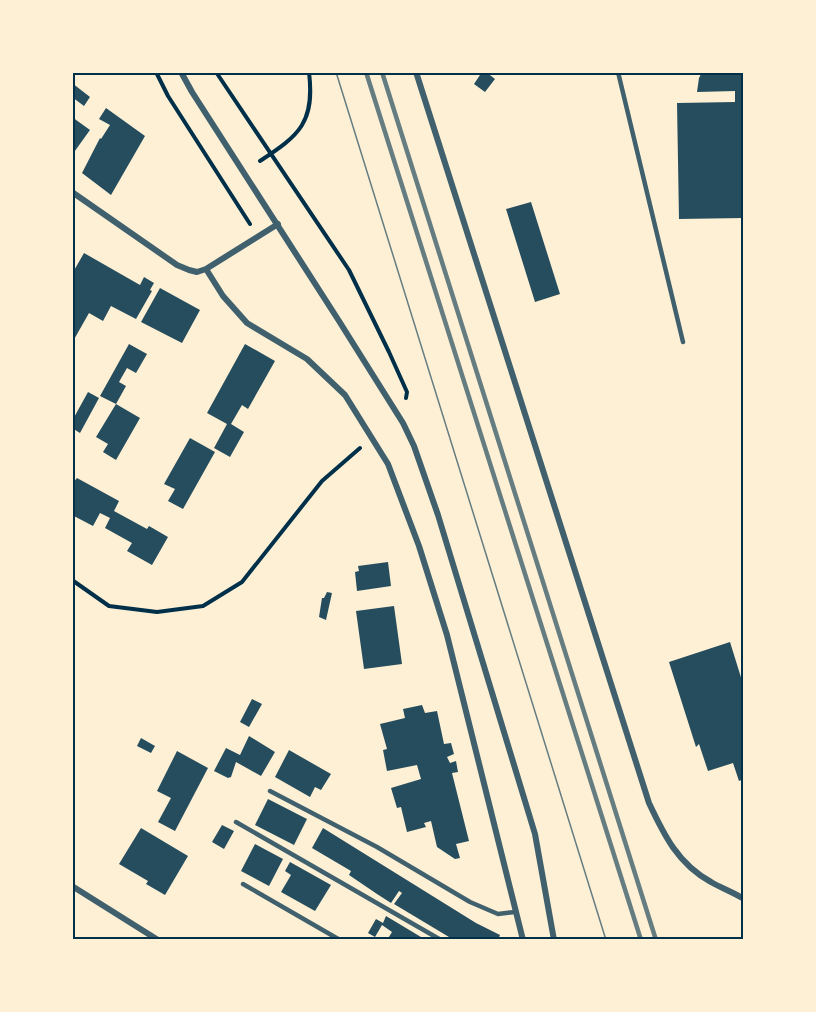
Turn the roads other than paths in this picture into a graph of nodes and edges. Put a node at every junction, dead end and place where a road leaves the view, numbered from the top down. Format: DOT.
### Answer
graph roads {
  1 [pos="181,72"];
  2 [pos="416,72"];
  3 [pos="618,72"];
  4 [pos="72,192"];
  5 [pos="278,224"];
  6 [pos="206,269"];
  7 [pos="683,342"];
  8 [pos="270,791"];
  9 [pos="236,822"];
  10 [pos="243,884"];
  11 [pos="72,886"];
  12 [pos="744,899"];
  13 [pos="515,912"];
  14 [pos="158,940"];
  15 [pos="340,940"];
  16 [pos="441,940"];
  17 [pos="523,940"];
  18 [pos="554,940"];
  1 -- 5 [label="street"];
  2 -- 12 [label="street"];
  3 -- 7 [label="lane"];
  4 -- 6 [label="street"];
  5 -- 6 [label="street"];
  5 -- 18 [label="street"];
  6 -- 13 [label="street"];
  8 -- 13 [label="lane"];
  9 -- 16 [label="lane"];
  10 -- 15 [label="lane"];
  11 -- 14 [label="street"];
  13 -- 17 [label="street"];
}
